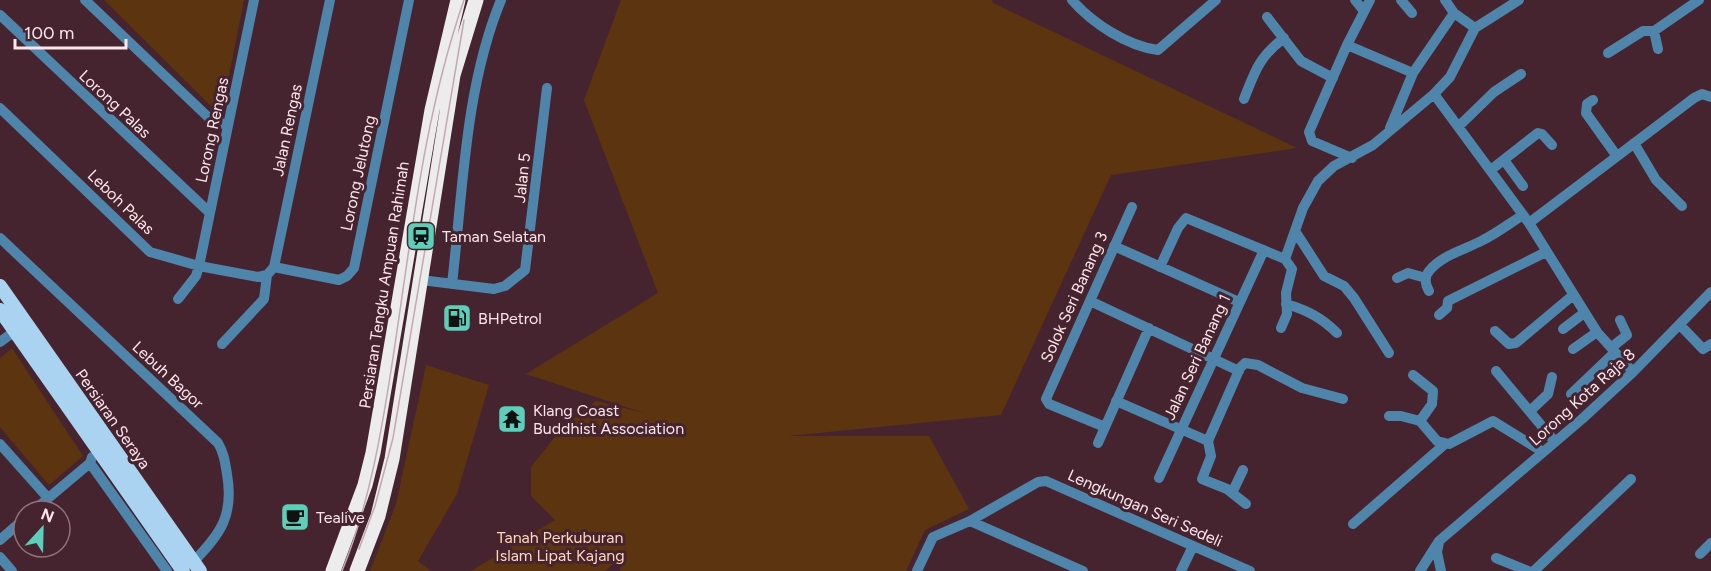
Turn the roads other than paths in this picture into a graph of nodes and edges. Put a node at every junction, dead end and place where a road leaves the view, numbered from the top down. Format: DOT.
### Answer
graph roads {
  1 [pos="85,0"];
  2 [pos="254,0"];
  3 [pos="330,0"];
  4 [pos="410,0"];
  5 [pos="476,0"];
  6 [pos="501,0"];
  7 [pos="1072,0"];
  8 [pos="1216,0"];
  9 [pos="1355,0"];
  10 [pos="1370,0"];
  11 [pos="1401,0"];
  12 [pos="1444,0"];
  13 [pos="1519,0"];
  14 [pos="1699,0"];
  15 [pos="457,1"];
  16 [pos="1363,10"];
  17 [pos="1412,13"];
  18 [pos="1454,13"];
  19 [pos="0,15"];
  20 [pos="1267,17"];
  21 [pos="1475,28"];
  22 [pos="1654,31"];
  23 [pos="1284,38"];
  24 [pos="1347,45"];
  25 [pos="1658,49"];
  26 [pos="1608,53"];
  27 [pos="1413,72"];
  28 [pos="1521,74"];
  29 [pos="1333,78"];
  30 [pos="547,88"];
  31 [pos="1434,94"];
  32 [pos="1711,97"];
  33 [pos="1244,99"];
  34 [pos="1593,100"];
  35 [pos="0,108"];
  36 [pos="1459,122"];
  37 [pos="228,126"];
  38 [pos="1389,130"];
  39 [pos="1634,143"];
  40 [pos="1552,145"];
  41 [pos="1616,155"];
  42 [pos="1352,158"];
  43 [pos="1498,165"];
  44 [pos="1523,186"];
  45 [pos="1682,206"];
  46 [pos="1132,207"];
  47 [pos="210,213"];
  48 [pos="1526,219"];
  49 [pos="1295,231"];
  50 [pos="0,238"];
  51 [pos="1114,246"];
  52 [pos="1264,250"];
  53 [pos="1546,252"];
  54 [pos="1285,258"];
  55 [pos="199,266"];
  56 [pos="1160,267"];
  57 [pos="270,271"];
  58 [pos="1397,278"];
  59 [pos="1426,278"];
  60 [pos="422,280"];
  61 [pos="452,284"];
  62 [pos="0,286"];
  63 [pos="1429,291"];
  64 [pos="1711,292"];
  65 [pos="1572,296"];
  66 [pos="178,299"];
  67 [pos="1090,300"];
  68 [pos="1239,302"];
  69 [pos="1287,304"];
  70 [pos="0,310"];
  71 [pos="1584,313"];
  72 [pos="1439,315"];
  73 [pos="1620,320"];
  74 [pos="1680,325"];
  75 [pos="1149,328"];
  76 [pos="1281,328"];
  77 [pos="1563,329"];
  78 [pos="1496,331"];
  79 [pos="1597,332"];
  80 [pos="1337,333"];
  81 [pos="5,336"];
  82 [pos="222,344"];
  83 [pos="1711,344"];
  84 [pos="1573,350"];
  85 [pos="1614,350"];
  86 [pos="1389,353"];
  87 [pos="1212,358"];
  88 [pos="1239,371"];
  89 [pos="1496,371"];
  90 [pos="1633,372"];
  91 [pos="1413,375"];
  92 [pos="1552,377"];
  93 [pos="1571,394"];
  94 [pos="1343,399"];
  95 [pos="1116,401"];
  96 [pos="1530,411"];
  97 [pos="1389,416"];
  98 [pos="1420,421"];
  99 [pos="1105,427"];
  100 [pos="1181,429"];
  101 [pos="1208,441"];
  102 [pos="1555,442"];
  103 [pos="1098,443"];
  104 [pos="0,444"];
  105 [pos="1445,444"];
  106 [pos="96,447"];
  107 [pos="1543,452"];
  108 [pos="106,461"];
  109 [pos="90,463"];
  110 [pos="1243,470"];
  111 [pos="1159,478"];
  112 [pos="1630,479"];
  113 [pos="1232,493"];
  114 [pos="48,498"];
  115 [pos="1246,504"];
  116 [pos="150,512"];
  117 [pos="970,521"];
  118 [pos="1353,524"];
  119 [pos="12,530"];
  120 [pos="0,540"];
  121 [pos="1439,542"];
  122 [pos="1711,543"];
  123 [pos="1193,546"];
  124 [pos="1700,554"];
  125 [pos="0,557"];
  126 [pos="1496,558"];
  127 [pos="192,568"];
  128 [pos="12,571"];
  129 [pos="167,571"];
  130 [pos="333,571"];
  131 [pos="357,571"];
  132 [pos="917,571"];
  133 [pos="1083,571"];
  134 [pos="1181,571"];
  135 [pos="1248,571"];
  136 [pos="1420,571"];
  137 [pos="1442,571"];
  138 [pos="1528,571"];
  139 [pos="1534,571"];
  1 -- 37 [label="street"];
  2 -- 37 [label="street, Lorong Rengas"];
  3 -- 57 [label="street, Jalan Rengas"];
  4 -- 57 [label="street, Lorong Jelutong"];
  5 -- 60 [label="highway"];
  6 -- 61 [label="street"];
  7 -- 8 [label="street"];
  9 -- 16 [label="street"];
  10 -- 16 [label="street"];
  11 -- 17 [label="street"];
  12 -- 18 [label="street"];
  13 -- 21 [label="street"];
  14 -- 22 [label="street"];
  15 -- 130 [label="highway, Persiaran Tengku Ampuan Rahimah"];
  16 -- 24 [label="street"];
  18 -- 21 [label="street"];
  18 -- 27 [label="street"];
  19 -- 47 [label="street, Lorong Palas"];
  20 -- 23 [label="street"];
  21 -- 31 [label="street"];
  22 -- 25 [label="street"];
  22 -- 26 [label="street"];
  23 -- 29 [label="street"];
  23 -- 33 [label="street"];
  24 -- 27 [label="street"];
  24 -- 29 [label="street"];
  27 -- 38 [label="street"];
  28 -- 36 [label="street"];
  29 -- 42 [label="street"];
  30 -- 61 [label="street, Jalan 5"];
  31 -- 36 [label="street"];
  31 -- 38 [label="street"];
  32 -- 39 [label="street"];
  34 -- 41 [label="street"];
  35 -- 55 [label="street, Leboh Palas"];
  36 -- 43 [label="street"];
  37 -- 47 [label="street, Lorong Rengas"];
  38 -- 42 [label="street"];
  39 -- 41 [label="street"];
  39 -- 45 [label="street"];
  40 -- 43 [label="street"];
  41 -- 48 [label="street"];
  42 -- 49 [label="street"];
  43 -- 44 [label="street"];
  43 -- 48 [label="street"];
  46 -- 51 [label="street, Solok Seri Banang 3"];
  47 -- 55 [label="street, Lorong Rengas"];
  48 -- 53 [label="street"];
  48 -- 59 [label="street"];
  49 -- 54 [label="street"];
  49 -- 86 [label="street"];
  50 -- 127 [label="street, Lebuh Bagor"];
  51 -- 56 [label="street"];
  51 -- 67 [label="street, Solok Seri Banang 3"];
  52 -- 54 [label="street"];
  52 -- 56 [label="street"];
  52 -- 68 [label="street, Jalan Seri Banang 1"];
  53 -- 65 [label="street"];
  53 -- 72 [label="street"];
  54 -- 69 [label="street"];
  55 -- 57 [label="street, Leboh Palas"];
  55 -- 66 [label="street, Lorong Rengas"];
  56 -- 68 [label="street"];
  57 -- 82 [label="street, Jalan Rengas"];
  58 -- 59 [label="street"];
  59 -- 63 [label="street"];
  60 -- 61 [label="street, Jalan 5"];
  60 -- 131 [label="highway"];
  62 -- 116 [label="main road, Persiaran Seraya"];
  64 -- 74 [label="street, Lorong Kota Raja 8"];
  65 -- 71 [label="street"];
  65 -- 78 [label="street"];
  67 -- 75 [label="street"];
  67 -- 99 [label="street, Solok Seri Banang 3"];
  68 -- 87 [label="street, Jalan Seri Banang 1"];
  69 -- 76 [label="street"];
  69 -- 80 [label="street"];
  70 -- 81 [label="main road, Persiaran Seraya"];
  71 -- 77 [label="street"];
  71 -- 79 [label="street"];
  73 -- 85 [label="street"];
  74 -- 83 [label="street"];
  74 -- 90 [label="street, Lorong Kota Raja 8"];
  75 -- 87 [label="street"];
  75 -- 95 [label="street"];
  79 -- 84 [label="street"];
  79 -- 85 [label="street"];
  81 -- 106 [label="main road, Persiaran Seraya"];
  85 -- 90 [label="street"];
  85 -- 93 [label="street"];
  87 -- 88 [label="street"];
  87 -- 100 [label="street, Jalan Seri Banang 1"];
  88 -- 94 [label="street"];
  88 -- 101 [label="street"];
  89 -- 96 [label="street"];
  90 -- 102 [label="street, Lorong Kota Raja 8"];
  91 -- 98 [label="street"];
  92 -- 96 [label="street"];
  95 -- 99 [label="street"];
  95 -- 100 [label="street"];
  96 -- 102 [label="street"];
  97 -- 98 [label="street"];
  98 -- 105 [label="street"];
  99 -- 103 [label="street"];
  100 -- 101 [label="street"];
  100 -- 111 [label="street, Jalan Seri Banang 1"];
  101 -- 113 [label="street"];
  102 -- 107 [label="street, Lorong Kota Raja 8"];
  104 -- 114 [label="street"];
  105 -- 107 [label="street"];
  105 -- 118 [label="street"];
  106 -- 108 [label="main road, Persiaran Seraya"];
  106 -- 109 [label="street"];
  107 -- 121 [label="street, Lorong Kota Raja 8"];
  108 -- 109 [label="street"];
  108 -- 116 [label="main road, Persiaran Seraya"];
  109 -- 114 [label="street"];
  109 -- 129 [label="street"];
  110 -- 113 [label="street"];
  112 -- 139 [label="street"];
  113 -- 115 [label="street"];
  116 -- 127 [label="main road, Persiaran Seraya"];
  117 -- 123 [label="street, Lengkungan Seri Sedeli"];
  117 -- 132 [label="street, Lengkungan Seri Sedeli"];
  117 -- 133 [label="street"];
  119 -- 120 [label="street"];
  121 -- 136 [label="street, Lorong Kota Raja 8"];
  121 -- 137 [label="street"];
  122 -- 124 [label="street"];
  123 -- 134 [label="street"];
  123 -- 135 [label="street, Lengkungan Seri Sedeli"];
  125 -- 128 [label="street"];
  126 -- 138 [label="street"];
}
